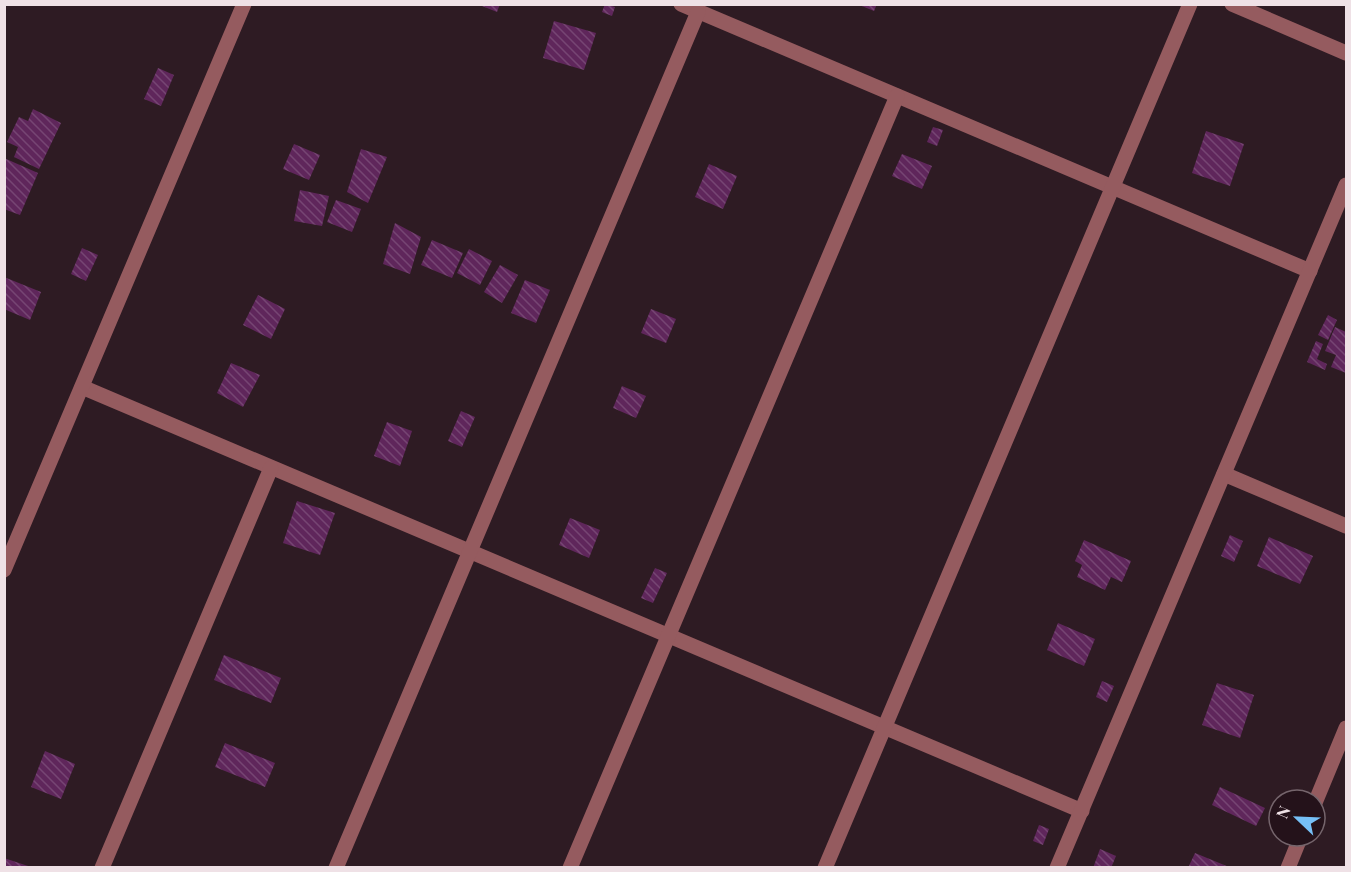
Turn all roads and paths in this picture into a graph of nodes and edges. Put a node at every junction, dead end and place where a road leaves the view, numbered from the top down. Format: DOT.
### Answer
graph roads {
  1 [pos="244,4"];
  2 [pos="681,4"];
  3 [pos="1190,4"];
  4 [pos="1232,4"];
  5 [pos="698,12"];
  6 [pos="1347,53"];
  7 [pos="897,96"];
  8 [pos="1347,185"];
  9 [pos="1113,188"];
  10 [pos="1310,271"];
  11 [pos="82,387"];
  12 [pos="271,468"];
  13 [pos="1224,474"];
  14 [pos="1347,526"];
  15 [pos="470,552"];
  16 [pos="4,570"];
  17 [pos="668,636"];
  18 [pos="884,727"];
  19 [pos="1347,728"];
  20 [pos="1321,788"];
  21 [pos="1082,811"];
  22 [pos="1296,848"];
  23 [pos="102,867"];
  24 [pos="336,867"];
  25 [pos="570,867"];
  26 [pos="825,867"];
  27 [pos="1058,867"];
  28 [pos="1288,867"];
  1 -- 11 [label="street"];
  2 -- 5 [label="street"];
  3 -- 9 [label="street"];
  4 -- 6 [label="street"];
  5 -- 7 [label="street"];
  5 -- 15 [label="street"];
  7 -- 9 [label="street"];
  7 -- 17 [label="street"];
  8 -- 10 [label="street"];
  9 -- 10 [label="street"];
  9 -- 18 [label="street"];
  10 -- 13 [label="street"];
  11 -- 12 [label="street"];
  11 -- 16 [label="street"];
  12 -- 15 [label="street"];
  12 -- 23 [label="street"];
  13 -- 14 [label="street"];
  13 -- 21 [label="street"];
  15 -- 17 [label="street"];
  15 -- 24 [label="street"];
  17 -- 18 [label="street"];
  17 -- 25 [label="street"];
  18 -- 21 [label="street"];
  18 -- 26 [label="street"];
  19 -- 20 [label="street"];
  21 -- 27 [label="street"];
  22 -- 28 [label="street"];
}
